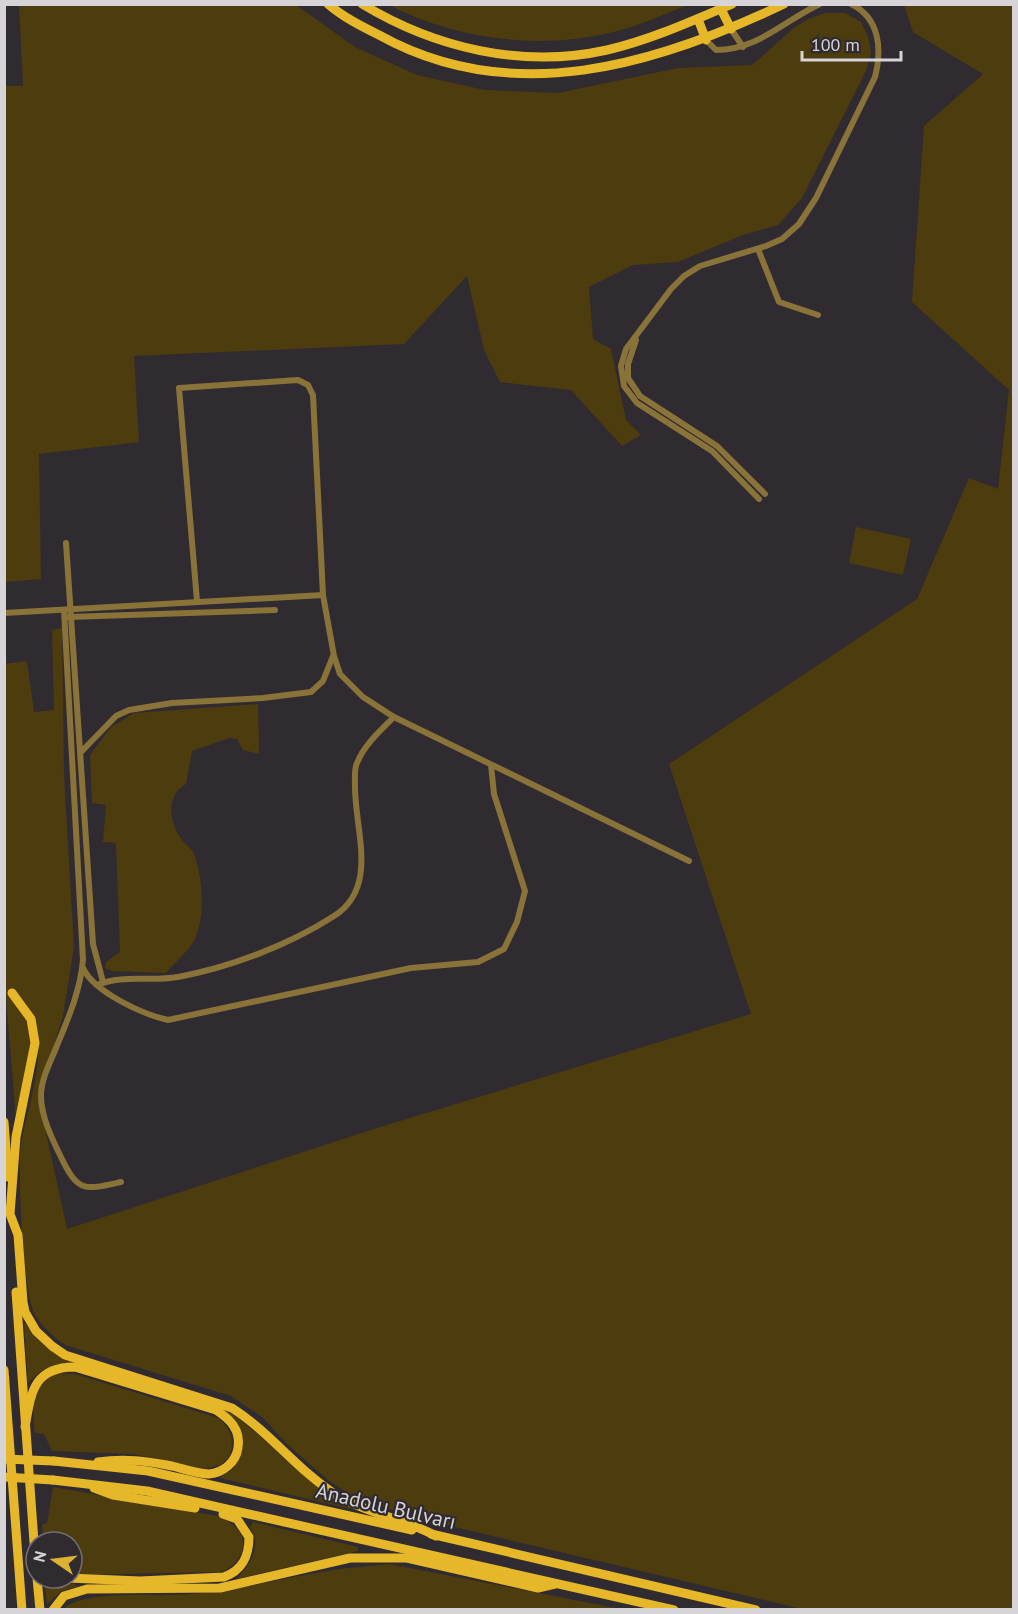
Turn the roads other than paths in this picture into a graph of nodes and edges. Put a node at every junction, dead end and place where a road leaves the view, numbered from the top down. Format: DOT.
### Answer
graph roads {
  1 [pos="328,4"];
  2 [pos="362,4"];
  3 [pos="732,4"];
  4 [pos="784,4"];
  5 [pos="820,4"];
  6 [pos="851,4"];
  7 [pos="721,9"];
  8 [pos="698,19"];
  9 [pos="731,29"];
  10 [pos="706,40"];
  11 [pos="743,47"];
  12 [pos="758,249"];
  13 [pos="818,315"];
  14 [pos="762,497"];
  15 [pos="66,543"];
  16 [pos="323,595"];
  17 [pos="196,601"];
  18 [pos="72,609"];
  19 [pos="64,610"];
  20 [pos="275,610"];
  21 [pos="4,613"];
  22 [pos="72,617"];
  23 [pos="64,618"];
  24 [pos="334,656"];
  25 [pos="394,717"];
  26 [pos="81,752"];
  27 [pos="491,765"];
  28 [pos="689,861"];
  29 [pos="82,968"];
  30 [pos="100,984"];
  31 [pos="12,993"];
  32 [pos="4,1122"];
  33 [pos="121,1182"];
  34 [pos="10,1214"];
  35 [pos="4,1370"];
  36 [pos="25,1427"];
  37 [pos="4,1459"];
  38 [pos="83,1464"];
  39 [pos="4,1477"];
  40 [pos="78,1482"];
  41 [pos="31,1522"];
  42 [pos="32,1530"];
  43 [pos="34,1530"];
  44 [pos="436,1536"];
  45 [pos="84,1579"];
  46 [pos="559,1584"];
  47 [pos="38,1590"];
  48 [pos="22,1610"];
  49 [pos="40,1610"];
  50 [pos="53,1610"];
  51 [pos="674,1610"];
  52 [pos="756,1610"];
  1 -- 10 [label="main road"];
  2 -- 8 [label="main road"];
  3 -- 7 [label="main road"];
  4 -- 9 [label="main road"];
  5 -- 11 [label="street"];
  6 -- 12 [label="street"];
  7 -- 8 [label="main road"];
  7 -- 9 [label="main road"];
  8 -- 10 [label="main road"];
  9 -- 10 [label="main road"];
  9 -- 11 [label="street"];
  10 -- 11 [label="street"];
  12 -- 13 [label="street"];
  12 -- 14 [label="street"];
  15 -- 18 [label="street"];
  16 -- 17 [label="street"];
  16 -- 17 [label="street"];
  16 -- 24 [label="street"];
  17 -- 18 [label="street"];
  18 -- 19 [label="street"];
  18 -- 22 [label="street"];
  19 -- 21 [label="street"];
  19 -- 23 [label="street"];
  20 -- 22 [label="street"];
  22 -- 23 [label="street"];
  22 -- 26 [label="street"];
  23 -- 29 [label="street"];
  24 -- 25 [label="street"];
  24 -- 26 [label="street"];
  25 -- 27 [label="street"];
  25 -- 30 [label="street"];
  26 -- 30 [label="street"];
  27 -- 28 [label="street"];
  27 -- 30 [label="street"];
  29 -- 30 [label="street"];
  29 -- 33 [label="street"];
  31 -- 34 [label="main road"];
  32 -- 34 [label="main road"];
  34 -- 36 [label="main road"];
  34 -- 44 [label="main road"];
  35 -- 48 [label="main road"];
  36 -- 38 [label="main road"];
  36 -- 41 [label="main road"];
  37 -- 38 [label="main road, Anadolu Bulvarı, bridge"];
  38 -- 44 [label="main road, Anadolu Bulvarı"];
  39 -- 40 [label="main road, Anadolu Bulvarı, bridge"];
  40 -- 45 [label="main road"];
  40 -- 46 [label="main road, Anadolu Bulvarı"];
  41 -- 42 [label="main road"];
  41 -- 43 [label="main road"];
  44 -- 52 [label="main road, Anadolu Bulvarı"];
  46 -- 50 [label="main road"];
  46 -- 51 [label="main road, Anadolu Bulvarı"];
  47 -- 49 [label="main road"];
}
